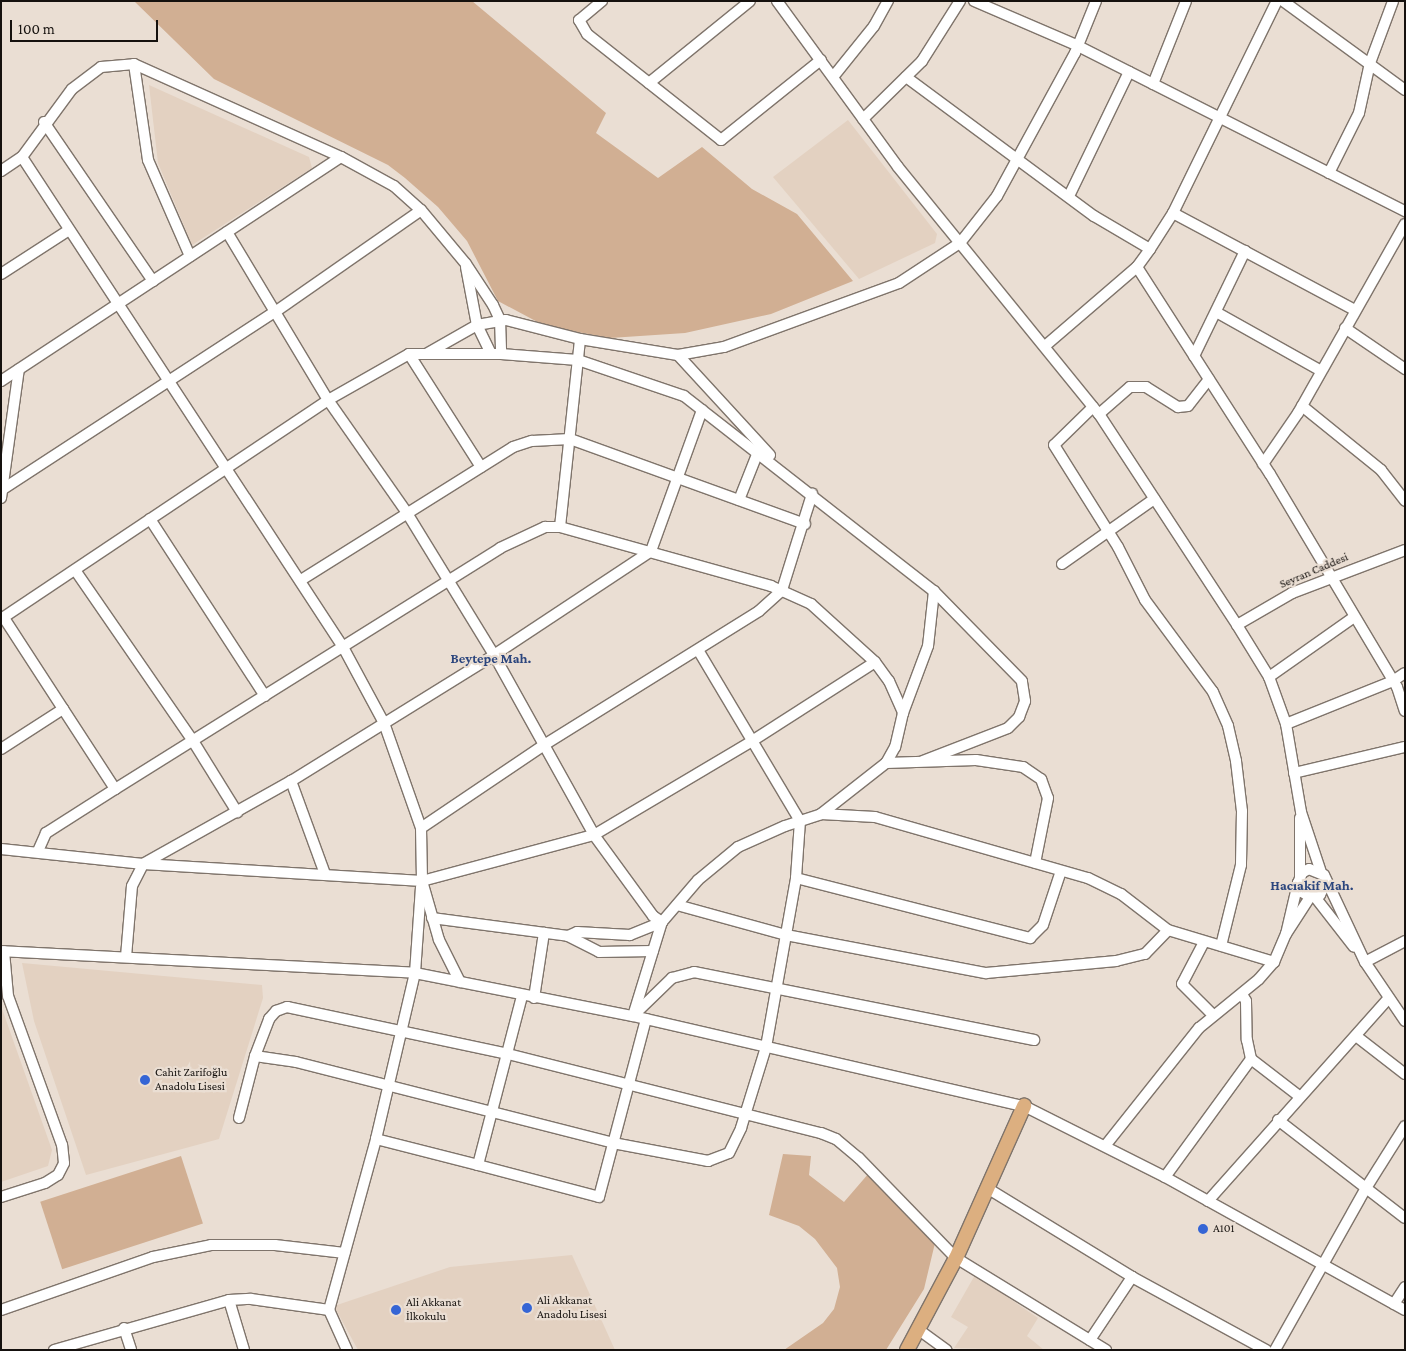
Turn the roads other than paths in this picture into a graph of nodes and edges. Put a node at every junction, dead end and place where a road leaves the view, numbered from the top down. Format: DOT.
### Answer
graph roads {
  1 [pos="602,1"];
  2 [pos="750,1"];
  3 [pos="777,1"];
  4 [pos="888,1"];
  5 [pos="960,1"];
  6 [pos="974,1"];
  7 [pos="1096,1"];
  8 [pos="1186,1"];
  9 [pos="1277,1"];
  10 [pos="1283,1"];
  11 [pos="1392,1"];
  12 [pos="1076,45"];
  13 [pos="820,60"];
  14 [pos="134,64"];
  15 [pos="1370,64"];
  16 [pos="1129,72"];
  17 [pos="833,77"];
  18 [pos="906,77"];
  19 [pos="649,83"];
  20 [pos="1153,84"];
  21 [pos="1405,90"];
  22 [pos="1218,117"];
  23 [pos="863,119"];
  24 [pos="44,122"];
  25 [pos="341,156"];
  26 [pos="22,157"];
  27 [pos="1020,158"];
  28 [pos="1,171"];
  29 [pos="1329,173"];
  30 [pos="1069,196"];
  31 [pos="421,210"];
  32 [pos="1405,211"];
  33 [pos="1173,213"];
  34 [pos="1405,224"];
  35 [pos="69,230"];
  36 [pos="227,232"];
  37 [pos="960,243"];
  38 [pos="1150,249"];
  39 [pos="1245,251"];
  40 [pos="190,256"];
  41 [pos="466,264"];
  42 [pos="1137,267"];
  43 [pos="1,274"];
  44 [pos="153,281"];
  45 [pos="118,304"];
  46 [pos="1355,310"];
  47 [pos="275,312"];
  48 [pos="1216,312"];
  49 [pos="500,320"];
  50 [pos="477,325"];
  51 [pos="1346,328"];
  52 [pos="580,339"];
  53 [pos="1045,346"];
  54 [pos="409,354"];
  55 [pos="426,354"];
  56 [pos="496,354"];
  57 [pos="678,355"];
  58 [pos="1194,356"];
  59 [pos="578,360"];
  60 [pos="19,369"];
  61 [pos="1405,369"];
  62 [pos="1321,371"];
  63 [pos="1209,379"];
  64 [pos="1,380"];
  65 [pos="168,380"];
  66 [pos="328,400"];
  67 [pos="1302,406"];
  68 [pos="702,410"];
  69 [pos="1096,411"];
  70 [pos="570,439"];
  71 [pos="758,452"];
  72 [pos="1263,464"];
  73 [pos="481,467"];
  74 [pos="226,468"];
  75 [pos="788,474"];
  76 [pos="678,476"];
  77 [pos="2,493"];
  78 [pos="812,494"];
  79 [pos="1154,499"];
  80 [pos="739,500"];
  81 [pos="1405,501"];
  82 [pos="407,513"];
  83 [pos="150,519"];
  84 [pos="805,524"];
  85 [pos="560,527"];
  86 [pos="1109,532"];
  87 [pos="1405,550"];
  88 [pos="651,551"];
  89 [pos="1062,564"];
  90 [pos="75,570"];
  91 [pos="1329,576"];
  92 [pos="301,580"];
  93 [pos="448,581"];
  94 [pos="782,590"];
  95 [pos="934,591"];
  96 [pos="1354,617"];
  97 [pos="3,619"];
  98 [pos="1237,625"];
  99 [pos="343,647"];
  100 [pos="698,650"];
  101 [pos="494,655"];
  102 [pos="875,662"];
  103 [pos="1405,673"];
  104 [pos="1268,677"];
  105 [pos="1394,681"];
  106 [pos="265,696"];
  107 [pos="63,709"];
  108 [pos="1405,711"];
  109 [pos="903,713"];
  110 [pos="384,723"];
  111 [pos="1286,724"];
  112 [pos="193,741"];
  113 [pos="752,741"];
  114 [pos="544,745"];
  115 [pos="1405,747"];
  116 [pos="1,749"];
  117 [pos="923,761"];
  118 [pos="886,764"];
  119 [pos="1294,773"];
  120 [pos="291,781"];
  121 [pos="114,789"];
  122 [pos="237,812"];
  123 [pos="1301,812"];
  124 [pos="821,814"];
  125 [pos="800,821"];
  126 [pos="421,828"];
  127 [pos="594,835"];
  128 [pos="1,849"];
  129 [pos="38,851"];
  130 [pos="1035,863"];
  131 [pos="143,864"];
  132 [pos="1061,871"];
  133 [pos="1321,872"];
  134 [pos="325,874"];
  135 [pos="796,878"];
  136 [pos="1299,880"];
  137 [pos="422,881"];
  138 [pos="1326,883"];
  139 [pos="1312,897"];
  140 [pos="677,905"];
  141 [pos="432,918"];
  142 [pos="662,922"];
  143 [pos="1168,930"];
  144 [pos="544,933"];
  145 [pos="1286,934"];
  146 [pos="786,935"];
  147 [pos="568,936"];
  148 [pos="1405,941"];
  149 [pos="1204,942"];
  150 [pos="1221,946"];
  151 [pos="3,951"];
  152 [pos="653,951"];
  153 [pos="126,957"];
  154 [pos="1274,962"];
  155 [pos="1365,962"];
  156 [pos="415,973"];
  157 [pos="460,982"];
  158 [pos="776,989"];
  159 [pos="1242,994"];
  160 [pos="522,996"];
  161 [pos="534,998"];
  162 [pos="1388,999"];
  163 [pos="1212,1015"];
  164 [pos="633,1016"];
  165 [pos="646,1019"];
  166 [pos="1405,1021"];
  167 [pos="402,1030"];
  168 [pos="1356,1036"];
  169 [pos="1034,1040"];
  170 [pos="766,1047"];
  171 [pos="508,1054"];
  172 [pos="254,1056"];
  173 [pos="1252,1059"];
  174 [pos="1405,1074"];
  175 [pos="628,1084"];
  176 [pos="389,1086"];
  177 [pos="1299,1096"];
  178 [pos="1024,1106"];
  179 [pos="494,1111"];
  180 [pos="745,1114"];
  181 [pos="239,1118"];
  182 [pos="1278,1120"];
  183 [pos="1405,1126"];
  184 [pos="376,1139"];
  185 [pos="613,1143"];
  186 [pos="1106,1146"];
  187 [pos="478,1165"];
  188 [pos="1165,1177"];
  189 [pos="987,1188"];
  190 [pos="1366,1188"];
  191 [pos="1,1196"];
  192 [pos="1208,1201"];
  193 [pos="1405,1218"];
  194 [pos="345,1253"];
  195 [pos="956,1258"];
  196 [pos="1324,1264"];
  197 [pos="1132,1277"];
  198 [pos="1405,1286"];
  199 [pos="229,1300"];
  200 [pos="1394,1304"];
  201 [pos="1,1310"];
  202 [pos="329,1310"];
  203 [pos="1405,1310"];
  204 [pos="124,1328"];
  205 [pos="1090,1340"];
  206 [pos="914,1342"];
  207 [pos="54,1350"];
  208 [pos="131,1350"];
  209 [pos="244,1350"];
  210 [pos="347,1350"];
  211 [pos="947,1350"];
  212 [pos="1106,1350"];
  213 [pos="1266,1350"];
  214 [pos="1275,1350"];
  1 -- 19 [label="street"];
  2 -- 19 [label="street"];
  3 -- 13 [label="street"];
  4 -- 17 [label="street"];
  5 -- 18 [label="street"];
  6 -- 12 [label="street"];
  7 -- 12 [label="street"];
  8 -- 20 [label="street"];
  9 -- 22 [label="street"];
  10 -- 15 [label="street"];
  11 -- 15 [label="street"];
  12 -- 16 [label="street"];
  12 -- 27 [label="street"];
  13 -- 17 [label="street"];
  13 -- 19 [label="street"];
  14 -- 24 [label="street"];
  14 -- 25 [label="street"];
  14 -- 40 [label="street"];
  15 -- 21 [label="street"];
  15 -- 29 [label="street"];
  16 -- 20 [label="street"];
  16 -- 30 [label="street"];
  17 -- 23 [label="street"];
  18 -- 23 [label="street"];
  18 -- 27 [label="street"];
  20 -- 22 [label="street"];
  22 -- 29 [label="street"];
  22 -- 33 [label="street"];
  23 -- 37 [label="street"];
  24 -- 26 [label="street"];
  24 -- 44 [label="street"];
  25 -- 31 [label="street"];
  25 -- 36 [label="street"];
  26 -- 28 [label="street"];
  26 -- 35 [label="street"];
  27 -- 30 [label="street"];
  27 -- 37 [label="street"];
  29 -- 32 [label="street"];
  30 -- 38 [label="street"];
  31 -- 41 [label="street"];
  31 -- 47 [label="street"];
  33 -- 38 [label="street"];
  33 -- 39 [label="street"];
  34 -- 46 [label="street"];
  35 -- 43 [label="street"];
  35 -- 45 [label="street"];
  36 -- 40 [label="street"];
  36 -- 47 [label="street"];
  37 -- 53 [label="street"];
  37 -- 57 [label="street"];
  38 -- 42 [label="street"];
  39 -- 46 [label="street"];
  39 -- 48 [label="street"];
  40 -- 44 [label="street"];
  41 -- 49 [label="street"];
  41 -- 50 [label="street"];
  42 -- 53 [label="street"];
  42 -- 58 [label="street"];
  44 -- 45 [label="street"];
  45 -- 60 [label="street"];
  45 -- 65 [label="street"];
  46 -- 51 [label="street"];
  47 -- 65 [label="street"];
  47 -- 66 [label="street"];
  48 -- 58 [label="street"];
  48 -- 62 [label="street"];
  49 -- 50 [label="street"];
  49 -- 52 [label="street"];
  49 -- 56 [label="street"];
  50 -- 55 [label="street"];
  50 -- 56 [label="street"];
  51 -- 61 [label="street"];
  51 -- 62 [label="street"];
  52 -- 57 [label="street"];
  52 -- 59 [label="street"];
  53 -- 69 [label="street"];
  54 -- 55 [label="street"];
  54 -- 66 [label="street"];
  54 -- 73 [label="street"];
  55 -- 56 [label="street"];
  56 -- 59 [label="street"];
  57 -- 75 [label="street"];
  58 -- 63 [label="street"];
  59 -- 68 [label="street"];
  59 -- 70 [label="street"];
  60 -- 64 [label="street"];
  60 -- 77 [label="street"];
  62 -- 67 [label="street"];
  63 -- 69 [label="street"];
  63 -- 72 [label="street"];
  65 -- 74 [label="street"];
  65 -- 77 [label="street"];
  66 -- 74 [label="street"];
  66 -- 82 [label="street"];
  67 -- 72 [label="street"];
  67 -- 81 [label="street"];
  68 -- 71 [label="street"];
  68 -- 76 [label="street"];
  69 -- 79 [label="street"];
  69 -- 86 [label="street"];
  70 -- 73 [label="street"];
  70 -- 76 [label="street"];
  70 -- 85 [label="street"];
  71 -- 75 [label="street"];
  71 -- 80 [label="street"];
  72 -- 91 [label="street"];
  73 -- 82 [label="street"];
  74 -- 83 [label="street"];
  74 -- 92 [label="street"];
  75 -- 78 [label="street"];
  76 -- 80 [label="street"];
  76 -- 88 [label="street"];
  78 -- 84 [label="street"];
  78 -- 95 [label="street"];
  79 -- 86 [label="street"];
  79 -- 98 [label="street"];
  80 -- 84 [label="street"];
  82 -- 92 [label="street"];
  82 -- 93 [label="street"];
  83 -- 90 [label="street"];
  83 -- 106 [label="street"];
  84 -- 94 [label="street"];
  85 -- 88 [label="street"];
  85 -- 93 [label="street"];
  86 -- 89 [label="street"];
  86 -- 150 [label="street"];
  87 -- 91 [label="street, Seyran Caddesi"];
  88 -- 94 [label="street"];
  88 -- 101 [label="street"];
  90 -- 97 [label="street"];
  90 -- 112 [label="street"];
  91 -- 96 [label="street"];
  91 -- 98 [label="street, Seyran Caddesi"];
  92 -- 99 [label="street"];
  93 -- 99 [label="street"];
  93 -- 101 [label="street"];
  94 -- 100 [label="street"];
  94 -- 102 [label="street"];
  95 -- 109 [label="street"];
  95 -- 117 [label="street"];
  96 -- 104 [label="street"];
  96 -- 105 [label="street"];
  97 -- 107 [label="street"];
  98 -- 104 [label="street"];
  99 -- 106 [label="street"];
  99 -- 110 [label="street"];
  100 -- 113 [label="street"];
  100 -- 114 [label="street"];
  101 -- 110 [label="street"];
  101 -- 114 [label="street"];
  102 -- 109 [label="street"];
  102 -- 113 [label="street"];
  103 -- 105 [label="street"];
  104 -- 111 [label="street"];
  105 -- 108 [label="street"];
  105 -- 111 [label="street"];
  106 -- 112 [label="street"];
  107 -- 116 [label="street"];
  107 -- 121 [label="street"];
  109 -- 118 [label="street"];
  110 -- 120 [label="street"];
  110 -- 126 [label="street"];
  111 -- 119 [label="street"];
  112 -- 121 [label="street"];
  112 -- 122 [label="street"];
  113 -- 125 [label="street"];
  113 -- 127 [label="street"];
  114 -- 126 [label="street"];
  114 -- 127 [label="street"];
  115 -- 119 [label="street"];
  117 -- 118 [label="street"];
  117 -- 130 [label="street"];
  118 -- 124 [label="street"];
  119 -- 123 [label="street"];
  120 -- 122 [label="street"];
  120 -- 134 [label="street"];
  121 -- 129 [label="street"];
  122 -- 131 [label="street"];
  123 -- 133 [label="street"];
  123 -- 136 [label="street"];
  124 -- 125 [label="street"];
  124 -- 130 [label="street"];
  125 -- 135 [label="street"];
  125 -- 140 [label="street"];
  126 -- 137 [label="street"];
  127 -- 137 [label="street"];
  127 -- 142 [label="street"];
  128 -- 129 [label="street"];
  129 -- 131 [label="street"];
  130 -- 132 [label="street"];
  131 -- 134 [label="street"];
  131 -- 153 [label="street"];
  132 -- 135 [label="street"];
  132 -- 143 [label="street"];
  133 -- 136 [label="street"];
  133 -- 138 [label="street"];
  134 -- 137 [label="street"];
  135 -- 146 [label="street"];
  136 -- 139 [label="street"];
  136 -- 145 [label="street"];
  137 -- 141 [label="street"];
  137 -- 156 [label="street"];
  138 -- 139 [label="street"];
  138 -- 155 [label="street"];
  139 -- 145 [label="street"];
  139 -- 155 [label="street"];
  140 -- 142 [label="street"];
  140 -- 146 [label="street"];
  141 -- 144 [label="street"];
  141 -- 157 [label="street"];
  142 -- 147 [label="street"];
  142 -- 152 [label="street"];
  143 -- 146 [label="street"];
  143 -- 149 [label="street"];
  144 -- 147 [label="street"];
  144 -- 161 [label="street"];
  145 -- 154 [label="street"];
  146 -- 158 [label="street"];
  147 -- 152 [label="street"];
  148 -- 155 [label="street"];
  149 -- 150 [label="street"];
  149 -- 163 [label="street"];
  150 -- 154 [label="street"];
  151 -- 153 [label="street"];
  151 -- 191 [label="street"];
  152 -- 164 [label="street"];
  153 -- 156 [label="street"];
  154 -- 159 [label="street"];
  155 -- 162 [label="street"];
  156 -- 157 [label="street"];
  156 -- 167 [label="street"];
  157 -- 160 [label="street"];
  158 -- 164 [label="street"];
  158 -- 169 [label="street"];
  158 -- 170 [label="street"];
  159 -- 163 [label="street"];
  159 -- 173 [label="street"];
  160 -- 161 [label="street"];
  160 -- 171 [label="street"];
  161 -- 164 [label="street"];
  162 -- 166 [label="street"];
  162 -- 168 [label="street"];
  163 -- 186 [label="street"];
  164 -- 165 [label="street"];
  165 -- 170 [label="street"];
  165 -- 175 [label="street"];
  167 -- 171 [label="street"];
  167 -- 172 [label="street"];
  167 -- 176 [label="street"];
  168 -- 174 [label="street"];
  168 -- 177 [label="street"];
  170 -- 178 [label="street"];
  170 -- 180 [label="street"];
  171 -- 175 [label="street"];
  171 -- 179 [label="street"];
  172 -- 176 [label="street"];
  172 -- 181 [label="street"];
  173 -- 177 [label="street"];
  173 -- 188 [label="street"];
  175 -- 180 [label="street"];
  175 -- 185 [label="street"];
  176 -- 179 [label="street"];
  176 -- 184 [label="street"];
  177 -- 182 [label="street"];
  178 -- 186 [label="street"];
  178 -- 189 [label="main road"];
  179 -- 185 [label="street"];
  179 -- 187 [label="street"];
  180 -- 185 [label="street"];
  180 -- 195 [label="street"];
  182 -- 190 [label="street"];
  182 -- 192 [label="street"];
  183 -- 190 [label="street"];
  184 -- 187 [label="street"];
  184 -- 194 [label="street"];
  185 -- 187 [label="street"];
  186 -- 188 [label="street"];
  188 -- 192 [label="street"];
  189 -- 195 [label="main road"];
  189 -- 197 [label="street"];
  190 -- 193 [label="street"];
  190 -- 196 [label="street"];
  192 -- 196 [label="street"];
  194 -- 201 [label="street"];
  194 -- 202 [label="street"];
  195 -- 205 [label="street"];
  195 -- 206 [label="main road"];
  196 -- 200 [label="street"];
  196 -- 214 [label="street"];
  197 -- 205 [label="street"];
  197 -- 213 [label="street"];
  198 -- 200 [label="street"];
  199 -- 202 [label="street"];
  199 -- 204 [label="street"];
  199 -- 209 [label="street"];
  200 -- 203 [label="street"];
  202 -- 210 [label="street"];
  204 -- 207 [label="street"];
  204 -- 208 [label="street"];
  205 -- 212 [label="street"];
  206 -- 211 [label="street"];
}
